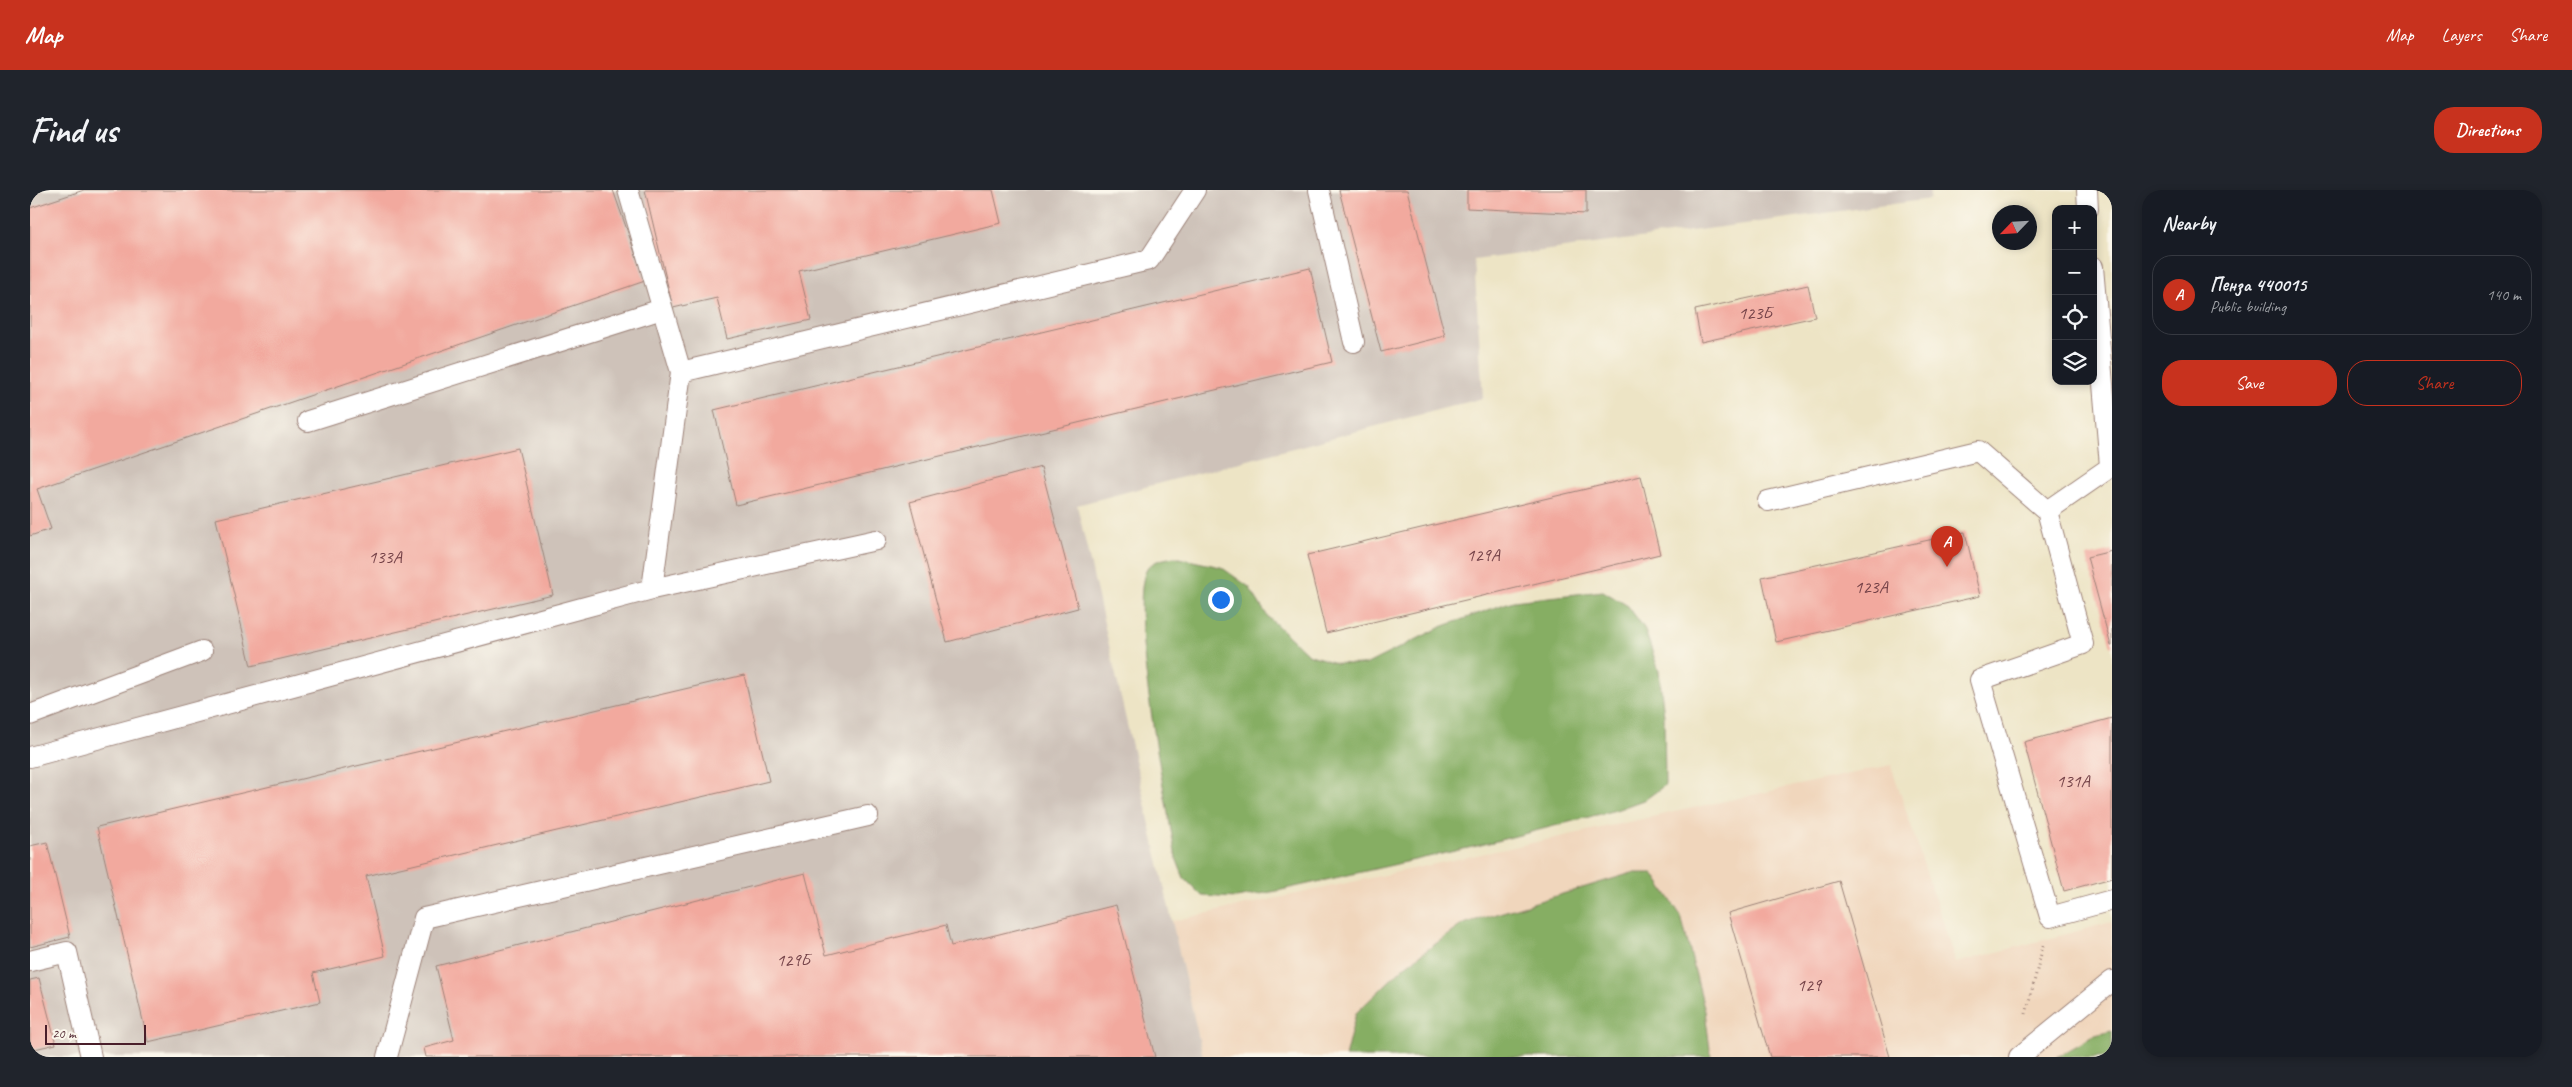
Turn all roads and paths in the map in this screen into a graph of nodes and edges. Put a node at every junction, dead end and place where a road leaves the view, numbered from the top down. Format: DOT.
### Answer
graph roads {
  1 [pos="628,190"];
  2 [pos="1195,190"];
  3 [pos="1319,190"];
  4 [pos="2087,190"];
  5 [pos="2088,205"];
  6 [pos="2096,295"];
  7 [pos="662,308"];
  8 [pos="1354,342"];
  9 [pos="681,372"];
  10 [pos="308,421"];
  11 [pos="2111,466"];
  12 [pos="1768,501"];
  13 [pos="2047,511"];
  14 [pos="876,540"];
  15 [pos="652,588"];
  16 [pos="202,651"];
  17 [pos="30,715"];
  18 [pos="30,757"];
  19 [pos="868,816"];
  20 [pos="2112,900"];
  21 [pos="2050,918"];
  22 [pos="30,961"];
  23 [pos="2112,981"];
  24 [pos="2024,1020"];
  25 [pos="91,1057"];
  26 [pos="387,1057"];
  27 [pos="2018,1057"];
  1 -- 7 [label="lane"];
  2 -- 9 [label="lane"];
  3 -- 8 [label="lane"];
  4 -- 5 [label="lane"];
  6 -- 11 [label="lane"];
  7 -- 9 [label="lane"];
  7 -- 10 [label="lane"];
  9 -- 15 [label="lane"];
  11 -- 13 [label="lane"];
  12 -- 13 [label="lane"];
  13 -- 21 [label="lane"];
  14 -- 15 [label="lane"];
  15 -- 18 [label="lane"];
  16 -- 17 [label="lane"];
  19 -- 26 [label="lane"];
  20 -- 21 [label="lane"];
  21 -- 24 [label="path"];
  22 -- 25 [label="lane"];
  23 -- 27 [label="lane"];
}
